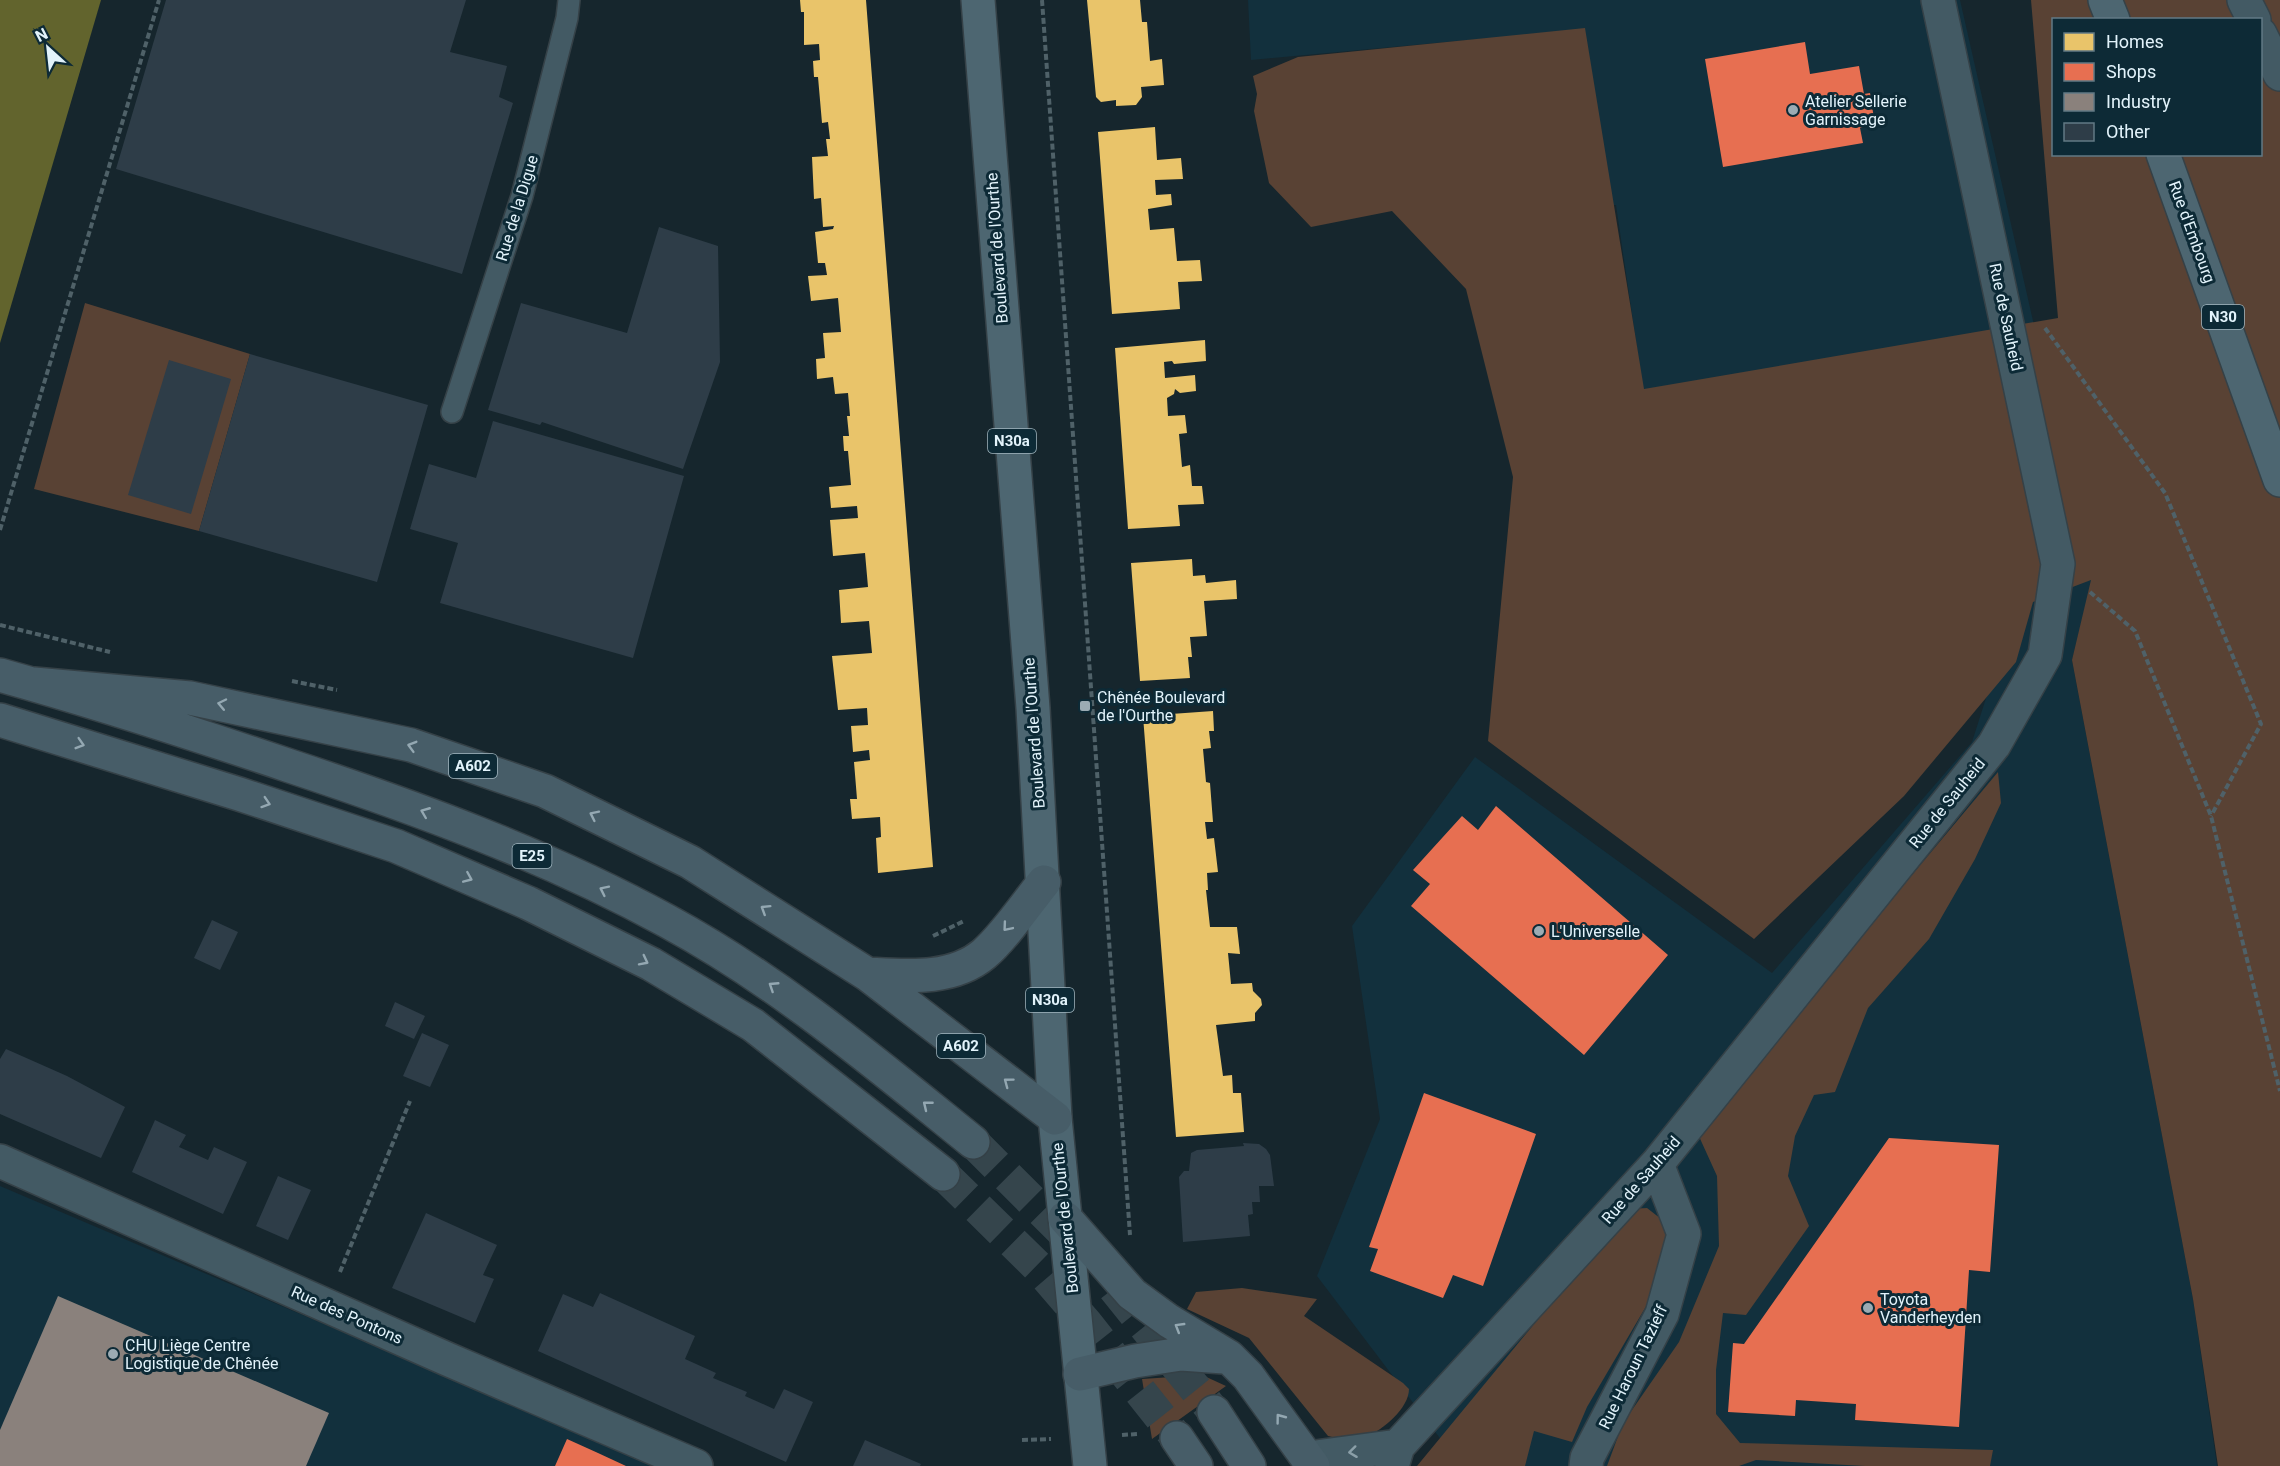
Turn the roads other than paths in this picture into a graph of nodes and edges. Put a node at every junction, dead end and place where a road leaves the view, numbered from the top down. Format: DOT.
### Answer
graph roads {
  1 [pos="569,0"];
  2 [pos="978,0"];
  3 [pos="1938,0"];
  4 [pos="2105,0"];
  5 [pos="2244,0"];
  6 [pos="2112,18"];
  7 [pos="2253,18"];
  8 [pos="2262,38"];
  9 [pos="2280,74"];
  10 [pos="2164,156"];
  11 [pos="452,412"];
  12 [pos="2280,480"];
  13 [pos="0,675"];
  14 [pos="34,684"];
  15 [pos="12,723"];
  16 [pos="1044,882"];
  17 [pos="867,974"];
  18 [pos="1055,1118"];
  19 [pos="973,1142"];
  20 [pos="0,1161"];
  21 [pos="1657,1164"];
  22 [pos="942,1174"];
  23 [pos="1065,1218"];
  24 [pos="1229,1357"];
  25 [pos="1080,1374"];
  26 [pos="1214,1412"];
  27 [pos="1178,1438"];
  28 [pos="1395,1456"];
  29 [pos="1311,1462"];
  30 [pos="696,1466"];
  31 [pos="1090,1466"];
  32 [pos="1196,1466"];
  33 [pos="1250,1466"];
  34 [pos="1586,1466"];
  1 -- 11 [label="lane, Rue de la Digue"];
  2 -- 16 [label="main road, Boulevard de l'Ourthe / N30a"];
  3 -- 21 [label="street, Rue de Sauheid"];
  4 -- 6 [label="main road"];
  5 -- 7 [label="street"];
  8 -- 9 [label="street"];
  10 -- 12 [label="main road, Rue d'Embourg / N30"];
  13 -- 14 [label="highway, E25"];
  17 -- 14 [label="highway, A602, one-way"];
  19 -- 14 [label="highway, E25, one-way"];
  15 -- 22 [label="highway, one-way"];
  16 -- 17 [label="highway, one-way"];
  16 -- 18 [label="main road, Boulevard de l'Ourthe / N30a"];
  18 -- 17 [label="highway, A602, one-way"];
  18 -- 23 [label="main road, Boulevard de l'Ourthe / N30a"];
  20 -- 30 [label="street, Rue des Pontons"];
  21 -- 28 [label="street, Rue de Sauheid"];
  21 -- 34 [label="street, Rue Haroun Tazieff"];
  24 -- 23 [label="highway, one-way"];
  23 -- 25 [label="main road, Boulevard de l'Ourthe / N30a"];
  24 -- 25 [label="highway"];
  29 -- 24 [label="highway, one-way"];
  25 -- 31 [label="main road, Boulevard de l'Ourthe / N30a"];
  26 -- 33 [label="highway"];
  27 -- 32 [label="highway"];
  28 -- 29 [label="street, Rue de Sauheid, one-way"];
}
